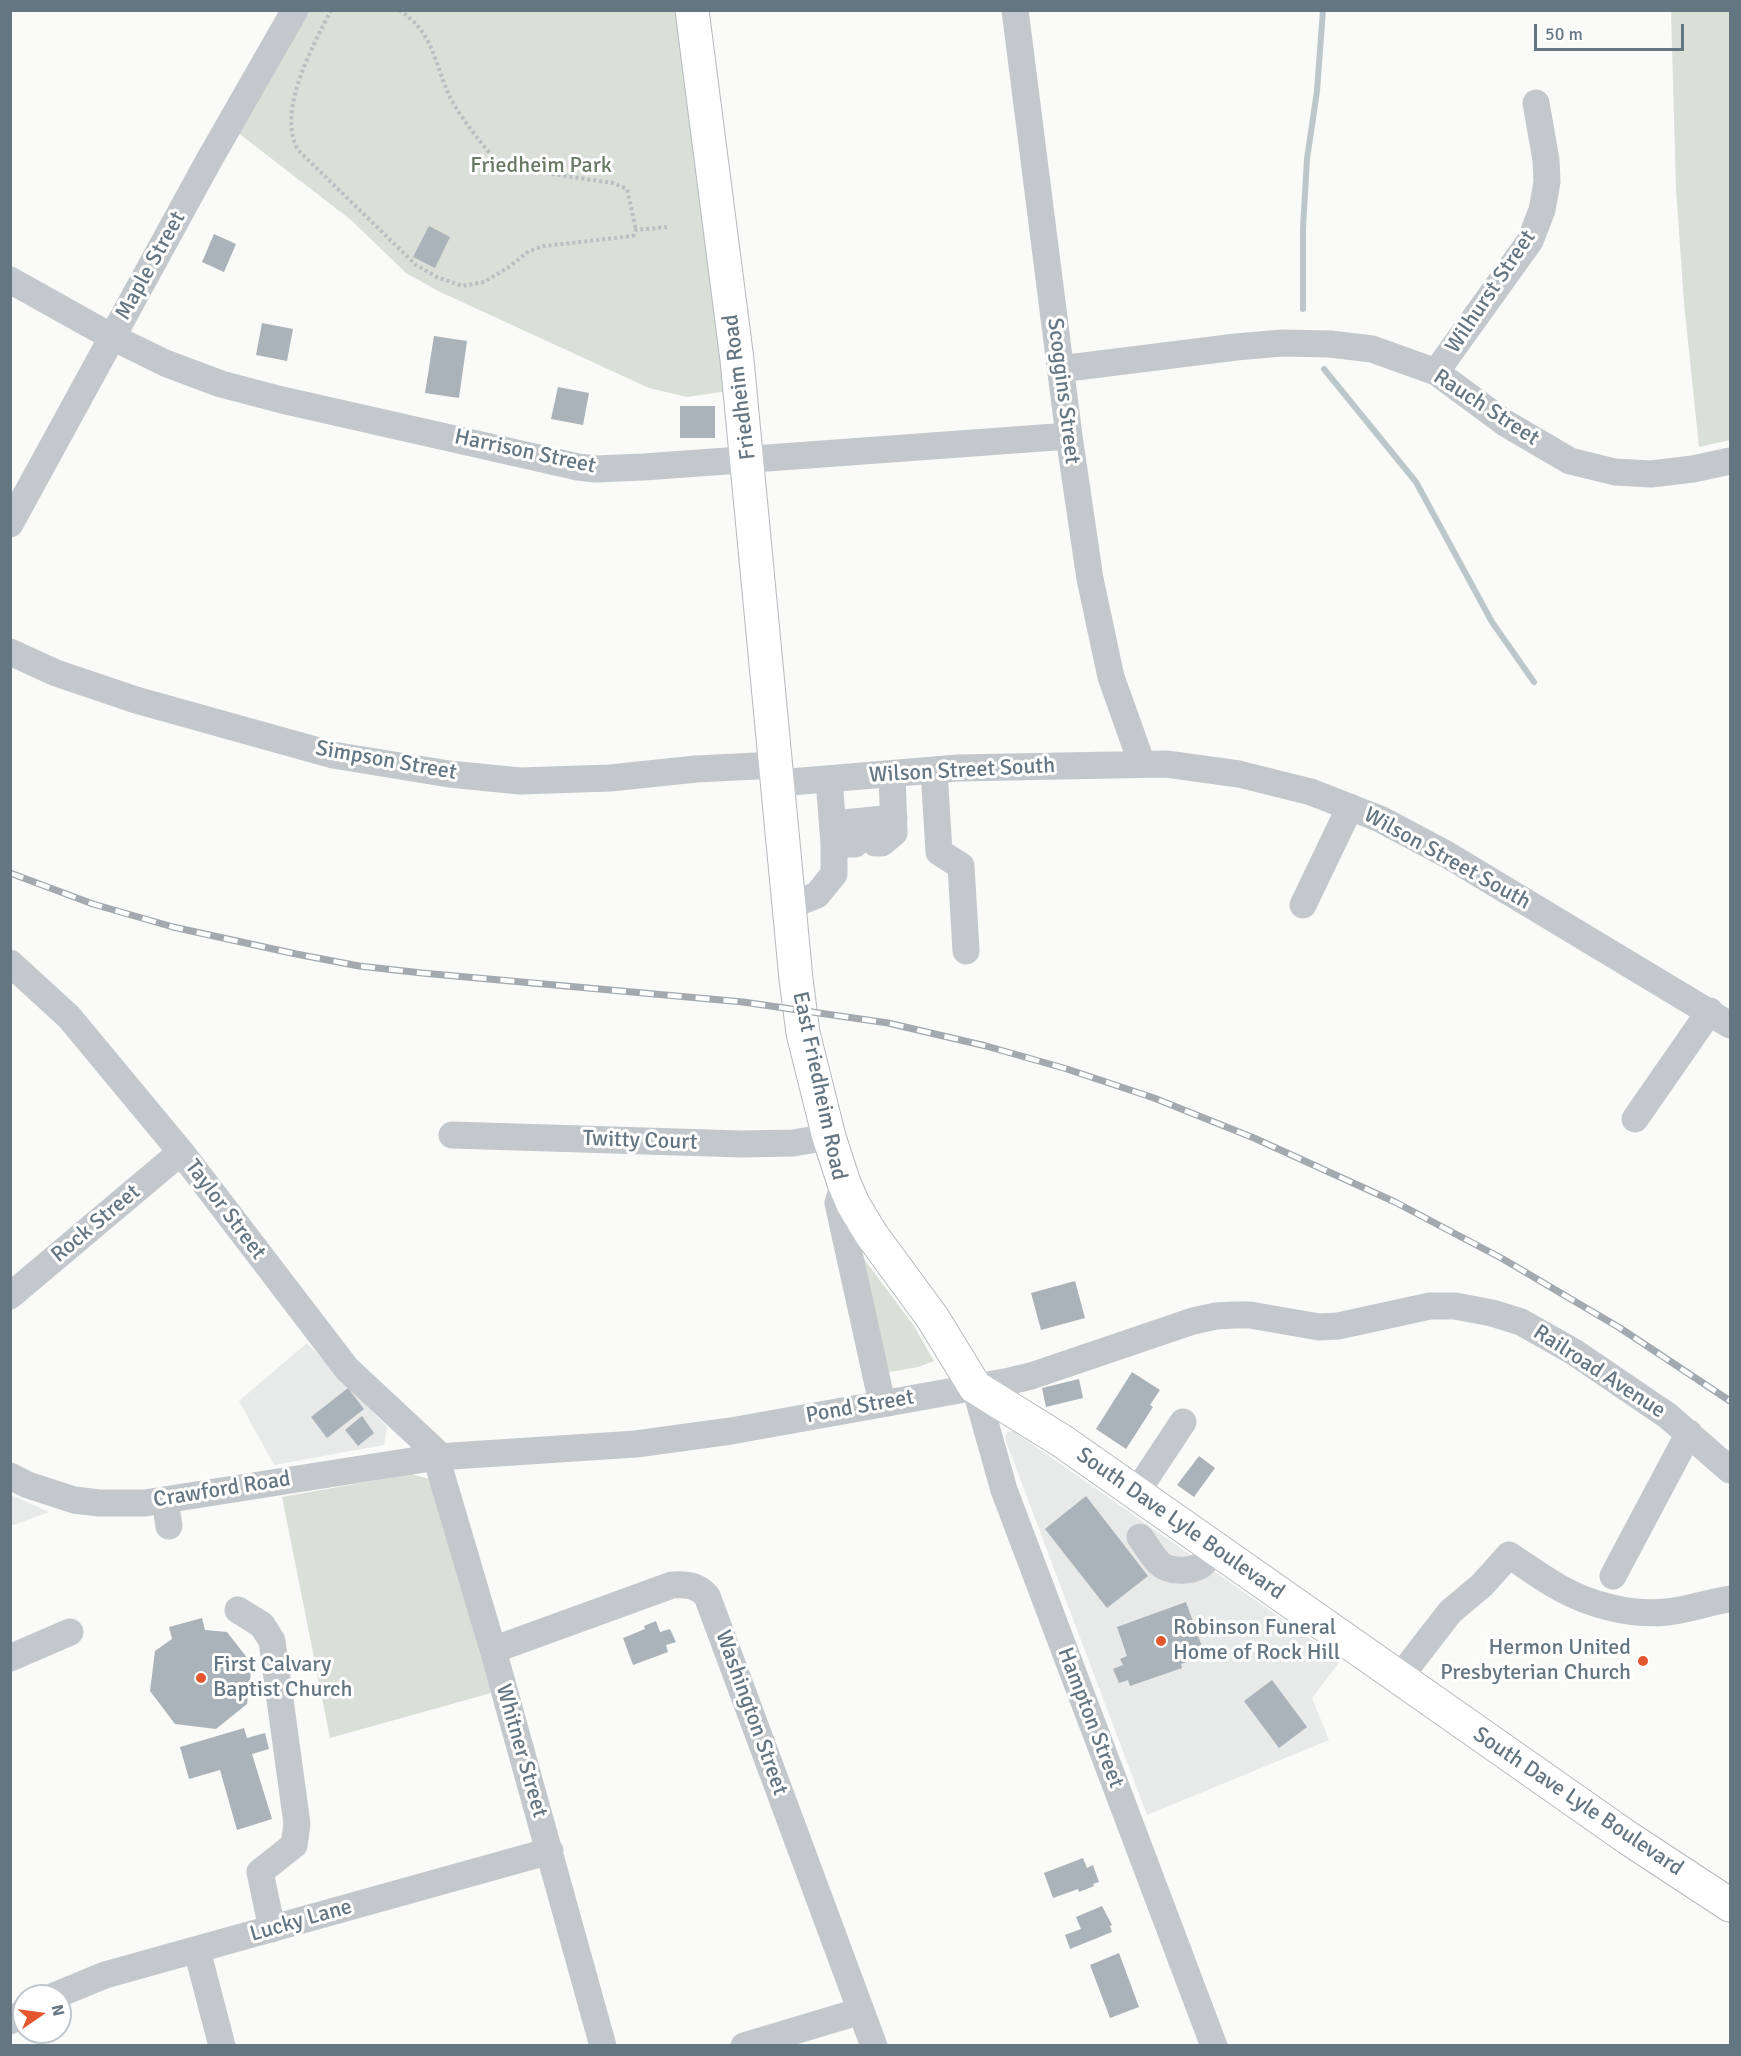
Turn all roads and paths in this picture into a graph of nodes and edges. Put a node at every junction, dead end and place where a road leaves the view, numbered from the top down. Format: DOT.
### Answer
graph roads {
  1 [pos="295,10"];
  2 [pos="331,10"];
  3 [pos="399,10"];
  4 [pos="692,10"];
  5 [pos="1015,10"];
  6 [pos="1536,103"];
  7 [pos="667,227"];
  8 [pos="636,230"];
  9 [pos="10,280"];
  10 [pos="112,337"];
  11 [pos="1060,369"];
  12 [pos="1436,372"];
  13 [pos="1069,436"];
  14 [pos="748,459"];
  15 [pos="1731,461"];
  16 [pos="10,524"];
  17 [pos="10,652"];
  18 [pos="1142,764"];
  19 [pos="934,771"];
  20 [pos="778,774"];
  21 [pos="892,774"];
  22 [pos="829,779"];
  23 [pos="1350,807"];
  24 [pos="894,818"];
  25 [pos="849,839"];
  26 [pos="789,902"];
  27 [pos="1303,905"];
  28 [pos="966,951"];
  29 [pos="10,963"];
  30 [pos="1722,1012"];
  31 [pos="1635,1119"];
  32 [pos="452,1135"];
  33 [pos="829,1137"];
  34 [pos="181,1152"];
  35 [pos="844,1183"];
  36 [pos="10,1296"];
  37 [pos="1273,1320"];
  38 [pos="975,1387"];
  39 [pos="882,1403"];
  40 [pos="1183,1422"];
  41 [pos="1689,1433"];
  42 [pos="437,1456"];
  43 [pos="1731,1470"];
  44 [pos="10,1476"];
  45 [pos="1136,1493"];
  46 [pos="1140,1536"];
  47 [pos="1215,1548"];
  48 [pos="1613,1576"];
  49 [pos="1731,1599"];
  50 [pos="238,1610"];
  51 [pos="70,1632"];
  52 [pos="493,1650"];
  53 [pos="10,1658"];
  54 [pos="1399,1678"];
  55 [pos="550,1851"];
  56 [pos="1731,1905"];
  57 [pos="272,1929"];
  58 [pos="197,1950"];
  59 [pos="72,1989"];
  60 [pos="861,2011"];
  61 [pos="222,2046"];
  62 [pos="603,2046"];
  63 [pos="744,2046"];
  64 [pos="874,2046"];
  65 [pos="1214,2046"];
  1 -- 10 [label="street, Maple Street"];
  2 -- 8 [label="path"];
  3 -- 8 [label="path"];
  4 -- 14 [label="main road, Friedheim Road"];
  5 -- 11 [label="street, Scoggins Street"];
  6 -- 12 [label="street, Wilhurst Street"];
  7 -- 8 [label="path"];
  9 -- 10 [label="street, Harrison Street"];
  10 -- 14 [label="street, Harrison Street"];
  10 -- 16 [label="street, Maple Street"];
  11 -- 12 [label="street, Rauch Street"];
  11 -- 13 [label="street, Scoggins Street"];
  12 -- 15 [label="street, Rauch Street"];
  13 -- 14 [label="street, Harrison Street"];
  13 -- 18 [label="street, Scoggins Street"];
  14 -- 20 [label="main road, Friedheim Road"];
  17 -- 20 [label="street, Simpson Street"];
  18 -- 19 [label="street, Wilson Street South"];
  18 -- 23 [label="street, Wilson Street South"];
  19 -- 21 [label="street, Wilson Street South"];
  19 -- 28 [label="street"];
  20 -- 22 [label="street, Wilson Street South"];
  20 -- 26 [label="main road, East Friedheim Road"];
  21 -- 22 [label="street, Wilson Street South"];
  21 -- 24 [label="street"];
  22 -- 25 [label="street"];
  23 -- 27 [label="street"];
  23 -- 30 [label="street, Wilson Street South"];
  24 -- 25 [label="street"];
  24 -- 25 [label="street"];
  25 -- 26 [label="street"];
  26 -- 33 [label="main road, East Friedheim Road"];
  29 -- 34 [label="street, Taylor Street"];
  30 -- 31 [label="street"];
  32 -- 33 [label="street, Twitty Court"];
  33 -- 35 [label="main road, East Friedheim Road"];
  34 -- 36 [label="street, Rock Street"];
  34 -- 42 [label="street, Taylor Street"];
  35 -- 38 [label="main road, South Dave Lyle Boulevard"];
  35 -- 39 [label="street, East Friedheim Road"];
  37 -- 38 [label="street, Pond Street"];
  37 -- 41 [label="street, Railroad Avenue"];
  38 -- 39 [label="street, Pond Street"];
  38 -- 45 [label="main road, South Dave Lyle Boulevard"];
  38 -- 65 [label="street, Hampton Street"];
  39 -- 42 [label="street, Pond Street"];
  40 -- 45 [label="street"];
  41 -- 43 [label="street, Railroad Avenue"];
  41 -- 48 [label="street"];
  42 -- 44 [label="street, Crawford Road"];
  42 -- 52 [label="street, Whitner Street"];
  45 -- 47 [label="main road, South Dave Lyle Boulevard"];
  46 -- 47 [label="street"];
  47 -- 54 [label="main road, South Dave Lyle Boulevard"];
  49 -- 54 [label="street"];
  50 -- 57 [label="street"];
  51 -- 53 [label="street"];
  52 -- 55 [label="street, Whitner Street"];
  52 -- 60 [label="street, Washington Street"];
  54 -- 56 [label="main road, South Dave Lyle Boulevard"];
  55 -- 57 [label="street, Lucky Lane"];
  55 -- 62 [label="street, Whitner Street"];
  57 -- 58 [label="street, Lucky Lane"];
  58 -- 59 [label="street, Lucky Lane"];
  58 -- 61 [label="street"];
  60 -- 63 [label="street"];
  60 -- 64 [label="street, Washington Street"];
}
